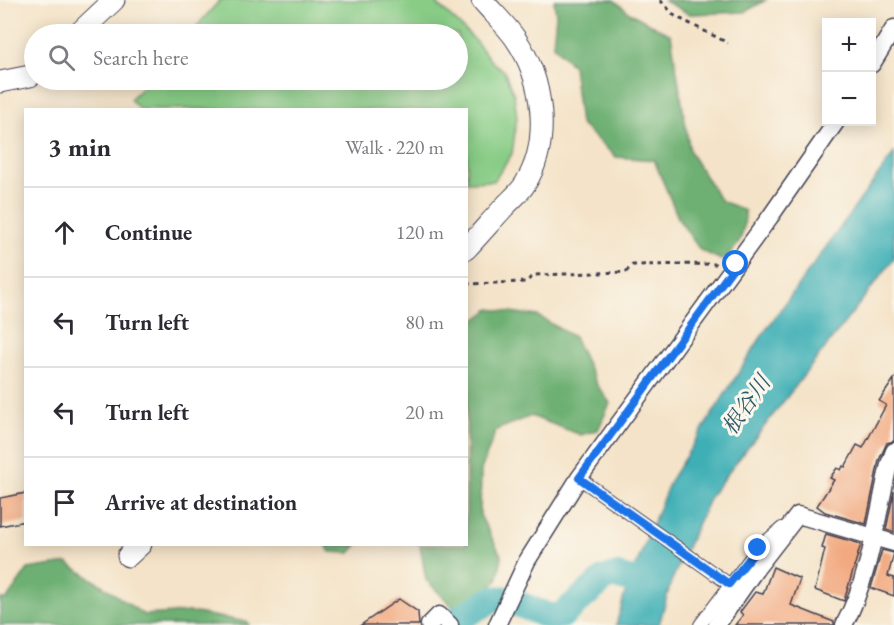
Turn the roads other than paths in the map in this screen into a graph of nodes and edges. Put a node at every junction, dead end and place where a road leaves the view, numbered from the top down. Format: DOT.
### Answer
graph roads {
  1 [pos="114,0"];
  2 [pos="482,0"];
  3 [pos="89,24"];
  4 [pos="894,28"];
  5 [pos="876,57"];
  6 [pos="24,77"];
  7 [pos="0,82"];
  8 [pos="833,126"];
  9 [pos="468,247"];
  10 [pos="894,451"];
  11 [pos="582,480"];
  12 [pos="798,515"];
  13 [pos="872,537"];
  14 [pos="894,543"];
  15 [pos="724,581"];
  16 [pos="448,622"];
  17 [pos="429,625"];
  18 [pos="497,625"];
  19 [pos="700,625"];
  20 [pos="717,625"];
  21 [pos="844,625"];
  1 -- 3 [label="street"];
  2 -- 9 [label="street"];
  4 -- 5 [label="street"];
  6 -- 7 [label="street"];
  8 -- 11 [label="street"];
  10 -- 13 [label="street"];
  11 -- 15 [label="street"];
  11 -- 18 [label="street"];
  12 -- 13 [label="street"];
  12 -- 15 [label="street"];
  12 -- 20 [label="street"];
  13 -- 14 [label="street"];
  13 -- 21 [label="street"];
  15 -- 19 [label="street"];
  16 -- 17 [label="street"];
}
